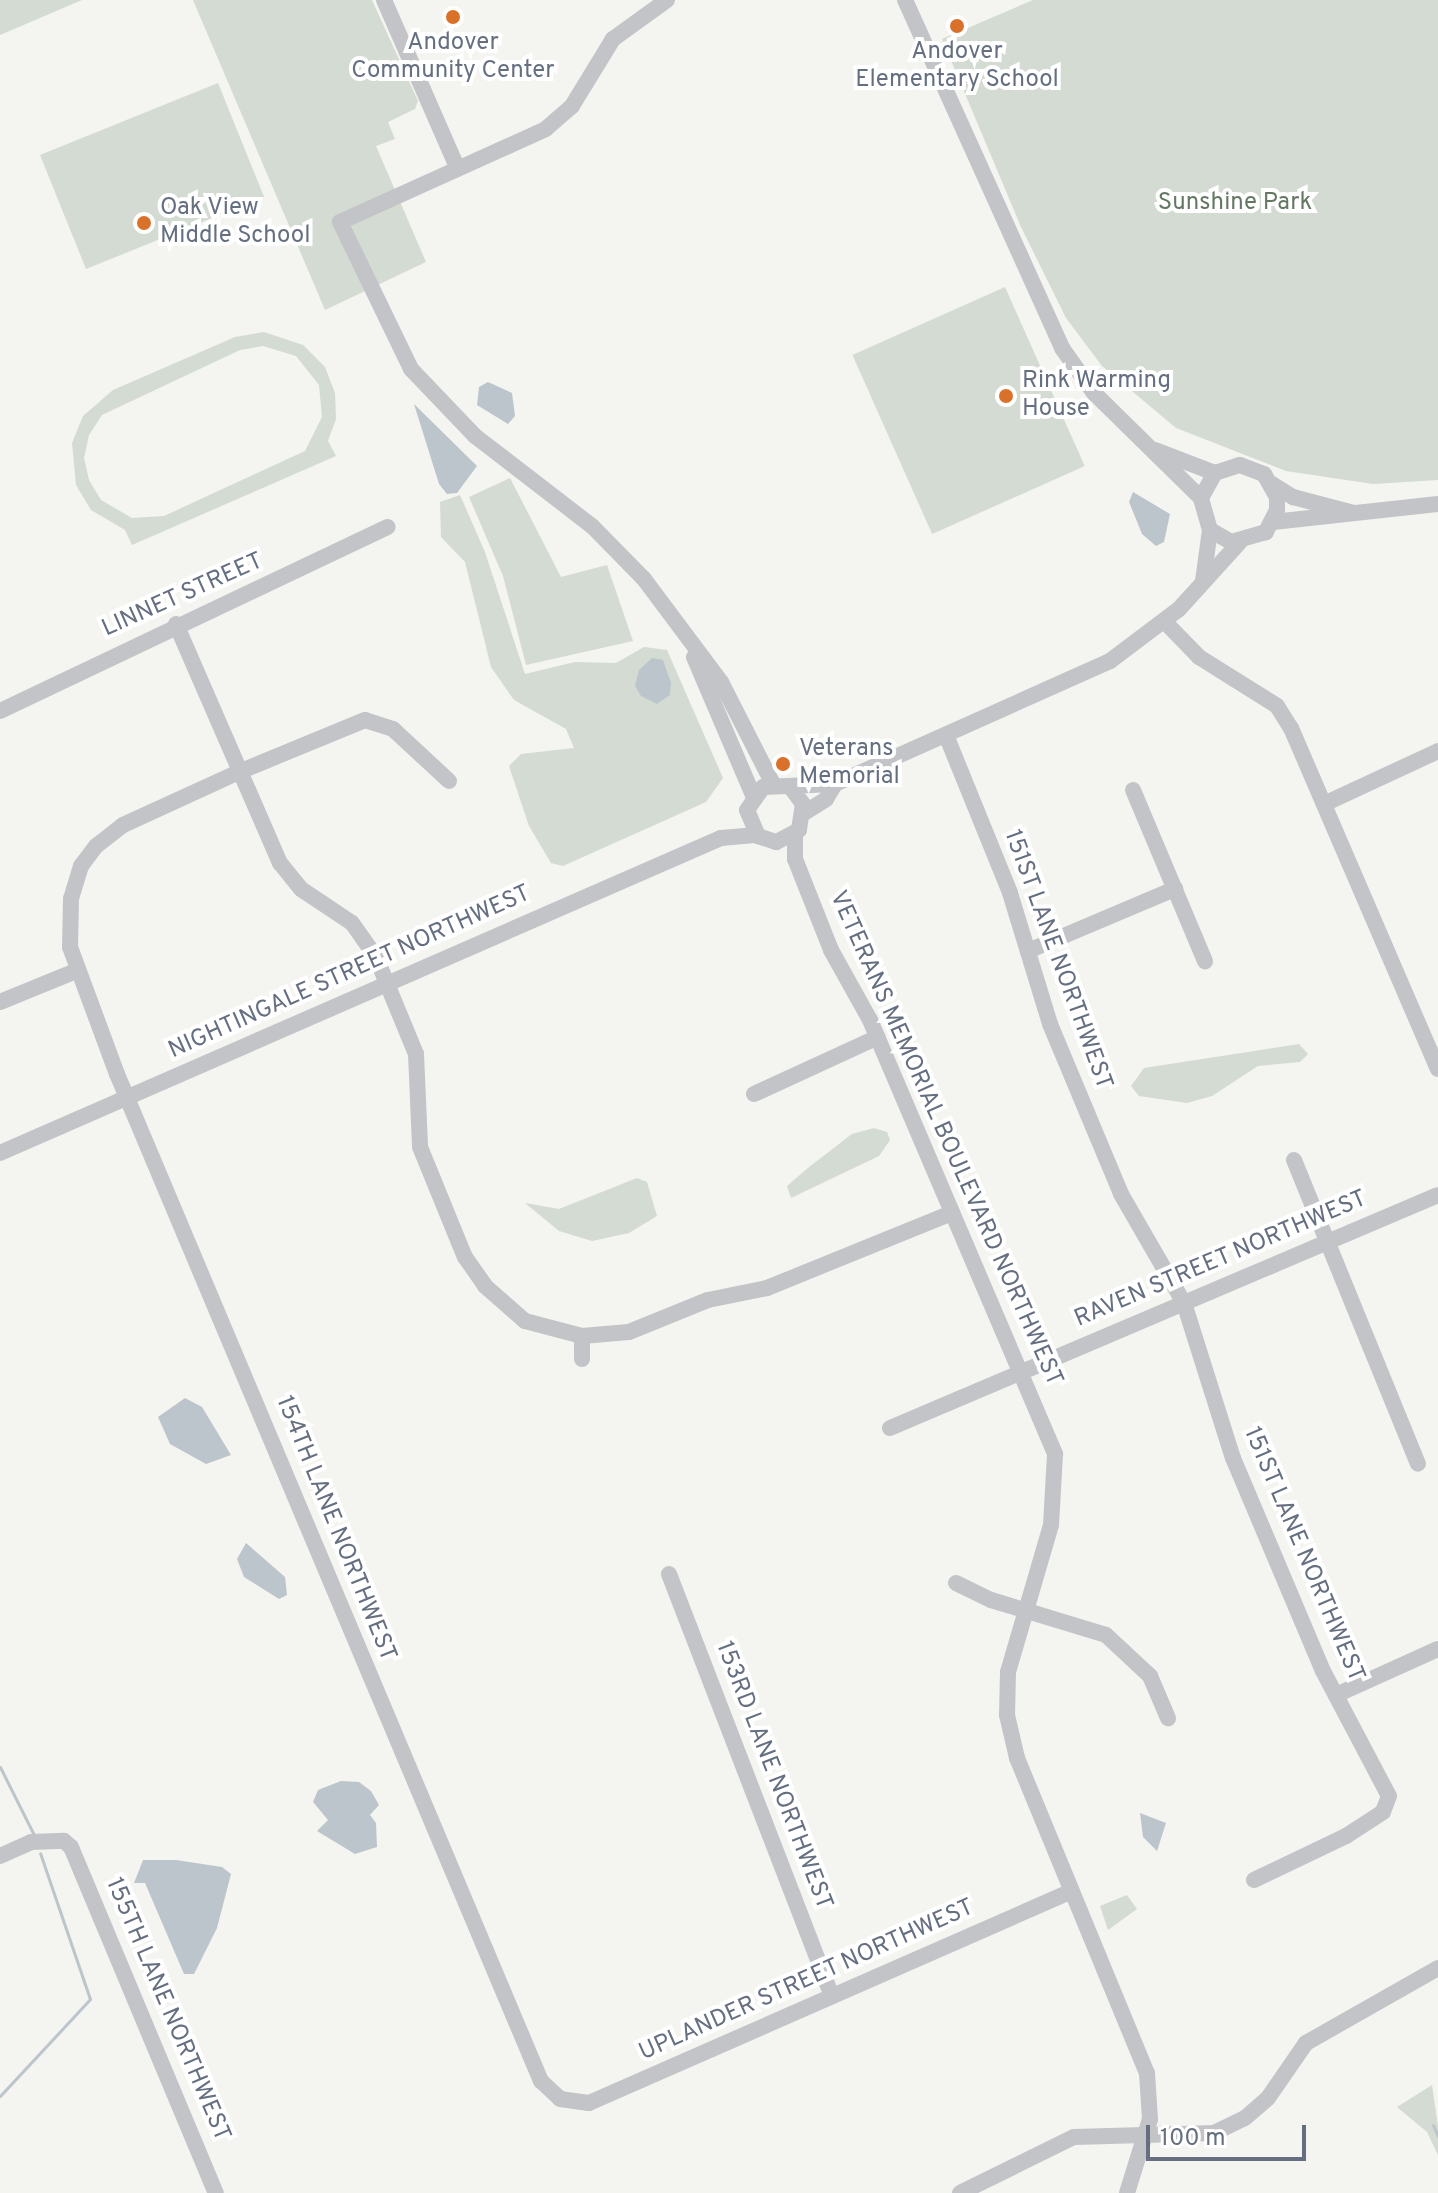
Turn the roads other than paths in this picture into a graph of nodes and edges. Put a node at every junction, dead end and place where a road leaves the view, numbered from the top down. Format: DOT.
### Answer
graph roads {
  1 [pos="384,0"];
  2 [pos="667,0"];
  3 [pos="905,0"];
  4 [pos="457,167"];
  5 [pos="1153,450"];
  6 [pos="1215,473"];
  7 [pos="1272,484"];
  8 [pos="1201,498"];
  9 [pos="1438,504"];
  10 [pos="1355,513"];
  11 [pos="1273,522"];
  12 [pos="387,527"];
  13 [pos="1210,530"];
  14 [pos="1240,542"];
  15 [pos="1203,581"];
  16 [pos="1165,622"];
  17 [pos="176,624"];
  18 [pos="691,643"];
  19 [pos="0,711"];
  20 [pos="946,735"];
  21 [pos="1438,751"];
  22 [pos="241,771"];
  23 [pos="449,781"];
  24 [pos="773,784"];
  25 [pos="835,784"];
  26 [pos="792,789"];
  27 [pos="1133,790"];
  28 [pos="753,795"];
  29 [pos="1324,804"];
  30 [pos="747,813"];
  31 [pos="804,813"];
  32 [pos="795,834"];
  33 [pos="757,835"];
  34 [pos="721,838"];
  35 [pos="776,842"];
  36 [pos="795,859"];
  37 [pos="1175,889"];
  38 [pos="1028,951"];
  39 [pos="1205,961"];
  40 [pos="76,971"];
  41 [pos="387,982"];
  42 [pos="0,1002"];
  43 [pos="878,1037"];
  44 [pos="1438,1069"];
  45 [pos="754,1094"];
  46 [pos="128,1096"];
  47 [pos="0,1153"];
  48 [pos="1294,1160"];
  49 [pos="1438,1195"];
  50 [pos="952,1213"];
  51 [pos="1330,1240"];
  52 [pos="1184,1303"];
  53 [pos="582,1336"];
  54 [pos="582,1359"];
  55 [pos="1022,1371"];
  56 [pos="890,1428"];
  57 [pos="1418,1464"];
  58 [pos="669,1574"];
  59 [pos="956,1583"];
  60 [pos="1026,1610"];
  61 [pos="1438,1649"];
  62 [pos="1336,1695"];
  63 [pos="1168,1718"];
  64 [pos="0,1856"];
  65 [pos="1254,1880"];
  66 [pos="1072,1891"];
  67 [pos="1438,1968"];
  68 [pos="832,1996"];
  69 [pos="560,2099"];
  70 [pos="1146,2136"];
  71 [pos="216,2193"];
  72 [pos="960,2193"];
  73 [pos="1127,2193"];
  1 -- 4 [label="street"];
  2 -- 4 [label="street"];
  3 -- 5 [label="street"];
  4 -- 18 [label="street"];
  5 -- 6 [label="street"];
  5 -- 8 [label="street"];
  6 -- 7 [label="street"];
  6 -- 8 [label="street"];
  7 -- 10 [label="street"];
  7 -- 11 [label="street"];
  8 -- 13 [label="street"];
  9 -- 10 [label="street"];
  10 -- 11 [label="street"];
  11 -- 14 [label="street"];
  12 -- 17 [label="street, LINNET STREET"];
  13 -- 14 [label="street"];
  13 -- 15 [label="street"];
  14 -- 15 [label="street"];
  15 -- 16 [label="street"];
  16 -- 20 [label="street"];
  16 -- 29 [label="street"];
  17 -- 19 [label="street, LINNET STREET"];
  17 -- 22 [label="street"];
  18 -- 24 [label="street"];
  18 -- 28 [label="street"];
  20 -- 25 [label="street"];
  20 -- 38 [label="street, 151ST LANE NORTHWEST"];
  21 -- 29 [label="street"];
  22 -- 23 [label="street, 154TH LANE NORTHWEST"];
  22 -- 40 [label="street, 154TH LANE NORTHWEST"];
  22 -- 41 [label="street"];
  24 -- 26 [label="street"];
  24 -- 28 [label="street"];
  25 -- 26 [label="street"];
  25 -- 31 [label="street"];
  26 -- 31 [label="street"];
  27 -- 37 [label="street"];
  28 -- 30 [label="street, NIGHTINGALE STREET NORTHWEST"];
  29 -- 44 [label="street"];
  30 -- 33 [label="street"];
  30 -- 34 [label="street, NIGHTINGALE STREET NORTHWEST"];
  31 -- 32 [label="street"];
  32 -- 35 [label="street"];
  32 -- 36 [label="street, VETERANS MEMORIAL BOULEVARD NORTHWEST"];
  33 -- 34 [label="street, NIGHTINGALE STREET NORTHWEST"];
  33 -- 35 [label="street, NIGHTINGALE STREET NORTHWEST"];
  34 -- 41 [label="street, NIGHTINGALE STREET NORTHWEST"];
  35 -- 36 [label="street"];
  36 -- 43 [label="street, VETERANS MEMORIAL BOULEVARD NORTHWEST"];
  37 -- 38 [label="street"];
  37 -- 39 [label="street"];
  38 -- 52 [label="street, 151ST LANE NORTHWEST"];
  40 -- 42 [label="street"];
  40 -- 46 [label="street, 154TH LANE NORTHWEST"];
  41 -- 46 [label="street, NIGHTINGALE STREET NORTHWEST"];
  41 -- 53 [label="street"];
  43 -- 45 [label="street"];
  43 -- 50 [label="street, VETERANS MEMORIAL BOULEVARD NORTHWEST"];
  46 -- 47 [label="street, NIGHTINGALE STREET NORTHWEST"];
  46 -- 69 [label="street, 154TH LANE NORTHWEST"];
  48 -- 51 [label="street"];
  49 -- 51 [label="street, RAVEN STREET NORTHWEST"];
  50 -- 53 [label="street"];
  50 -- 55 [label="street, VETERANS MEMORIAL BOULEVARD NORTHWEST"];
  51 -- 52 [label="street, RAVEN STREET NORTHWEST"];
  51 -- 57 [label="street"];
  52 -- 55 [label="street, RAVEN STREET NORTHWEST"];
  52 -- 62 [label="street, 151ST LANE NORTHWEST"];
  53 -- 54 [label="street"];
  55 -- 56 [label="street, RAVEN STREET NORTHWEST"];
  55 -- 60 [label="street, VETERANS MEMORIAL BOULEVARD NORTHWEST"];
  58 -- 68 [label="street, 153RD LANE NORTHWEST"];
  59 -- 60 [label="street"];
  60 -- 63 [label="street"];
  60 -- 66 [label="street, VETERANS MEMORIAL BOULEVARD NORTHWEST"];
  61 -- 62 [label="street"];
  62 -- 65 [label="street, 151ST LANE NORTHWEST"];
  64 -- 71 [label="street, 155TH LANE NORTHWEST"];
  66 -- 68 [label="street, UPLANDER STREET NORTHWEST"];
  66 -- 70 [label="street, VETERANS MEMORIAL BOULEVARD NORTHWEST"];
  67 -- 70 [label="street"];
  68 -- 69 [label="street, UPLANDER STREET NORTHWEST"];
  70 -- 72 [label="street"];
  70 -- 73 [label="street, VETERANS MEMORIAL BOULEVARD NORTHWEST"];
}
